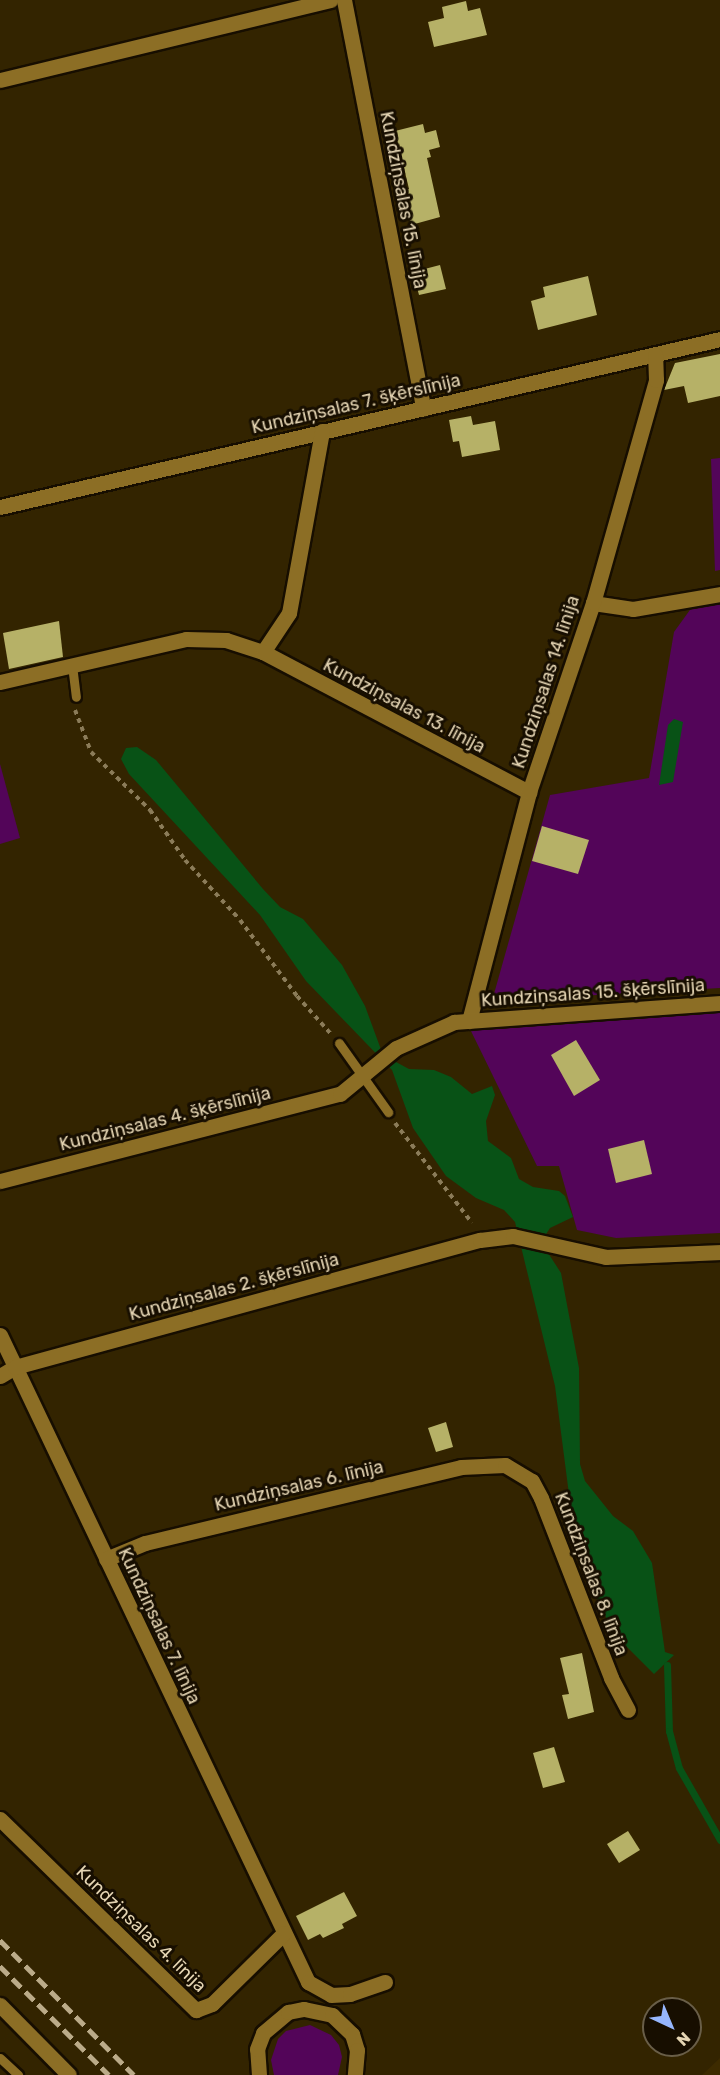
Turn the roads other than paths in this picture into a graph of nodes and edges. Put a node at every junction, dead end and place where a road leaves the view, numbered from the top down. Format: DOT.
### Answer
graph roads {
  1 [pos="330,0"];
  2 [pos="344,0"];
  3 [pos="0,80"];
  4 [pos="720,339"];
  5 [pos="655,355"];
  6 [pos="423,408"];
  7 [pos="322,431"];
  8 [pos="0,507"];
  9 [pos="720,594"];
  10 [pos="593,603"];
  11 [pos="263,652"];
  12 [pos="72,665"];
  13 [pos="0,682"];
  14 [pos="76,697"];
  15 [pos="530,792"];
  16 [pos="720,1003"];
  17 [pos="469,1022"];
  18 [pos="339,1043"];
  19 [pos="368,1071"];
  20 [pos="340,1094"];
  21 [pos="388,1112"];
  22 [pos="0,1181"];
  23 [pos="720,1252"];
  24 [pos="0,1335"];
  25 [pos="15,1366"];
  26 [pos="0,1376"];
  27 [pos="505,1465"];
  28 [pos="106,1559"];
  29 [pos="628,1710"];
  30 [pos="0,1819"];
  31 [pos="284,1932"];
  32 [pos="385,1982"];
  33 [pos="308,1983"];
  34 [pos="350,1994"];
  35 [pos="0,2005"];
  36 [pos="304,2008"];
  37 [pos="342,2022"];
  38 [pos="0,2058"];
  39 [pos="18,2075"];
  40 [pos="69,2075"];
  41 [pos="259,2075"];
  42 [pos="355,2075"];
  1 -- 3 [label="street"];
  2 -- 6 [label="street, Kundziņsalas 15. līnija"];
  4 -- 5 [label="street, Kundziņsalas 7. šķērslīnija"];
  5 -- 6 [label="street, Kundziņsalas 7. šķērslīnija"];
  5 -- 10 [label="street, Kundziņsalas 14. līnija"];
  6 -- 7 [label="street, Kundziņsalas 7. šķērslīnija"];
  7 -- 8 [label="street, Kundziņsalas 7. šķērslīnija"];
  7 -- 11 [label="street"];
  9 -- 10 [label="street"];
  10 -- 15 [label="street, Kundziņsalas 14. līnija"];
  11 -- 12 [label="street, Kundziņsalas 13. līnija"];
  11 -- 15 [label="street, Kundziņsalas 13. līnija"];
  12 -- 13 [label="street, Kundziņsalas 13. līnija"];
  12 -- 14 [label="lane"];
  15 -- 17 [label="street, Kundziņsalas 14. līnija"];
  16 -- 17 [label="street, Kundziņsalas 15. šķērslīnija"];
  17 -- 19 [label="street, Kundziņsalas 15. šķērslīnija"];
  18 -- 19 [label="lane"];
  19 -- 20 [label="street, Kundziņsalas 15. šķērslīnija"];
  19 -- 21 [label="lane"];
  20 -- 22 [label="street, Kundziņsalas 4. šķērslīnija"];
  23 -- 25 [label="street, Kundziņsalas 2. šķērslīnija"];
  24 -- 25 [label="street, Kundziņsalas 7. līnija"];
  25 -- 26 [label="street, Kundziņsalas 2. šķērslīnija"];
  25 -- 28 [label="street, Kundziņsalas 7. līnija"];
  27 -- 28 [label="street, Kundziņsalas 6. līnija"];
  27 -- 29 [label="street, Kundziņsalas 8. līnija"];
  28 -- 31 [label="street, Kundziņsalas 7. līnija"];
  30 -- 31 [label="street, Kundziņsalas 4. līnija"];
  31 -- 33 [label="street, Kundziņsalas 7. līnija"];
  32 -- 34 [label="street"];
  33 -- 34 [label="street"];
  33 -- 36 [label="street"];
  34 -- 37 [label="street"];
  35 -- 40 [label="street"];
  36 -- 37 [label="street"];
  36 -- 41 [label="street"];
  37 -- 42 [label="street"];
  38 -- 39 [label="lane"];
}
